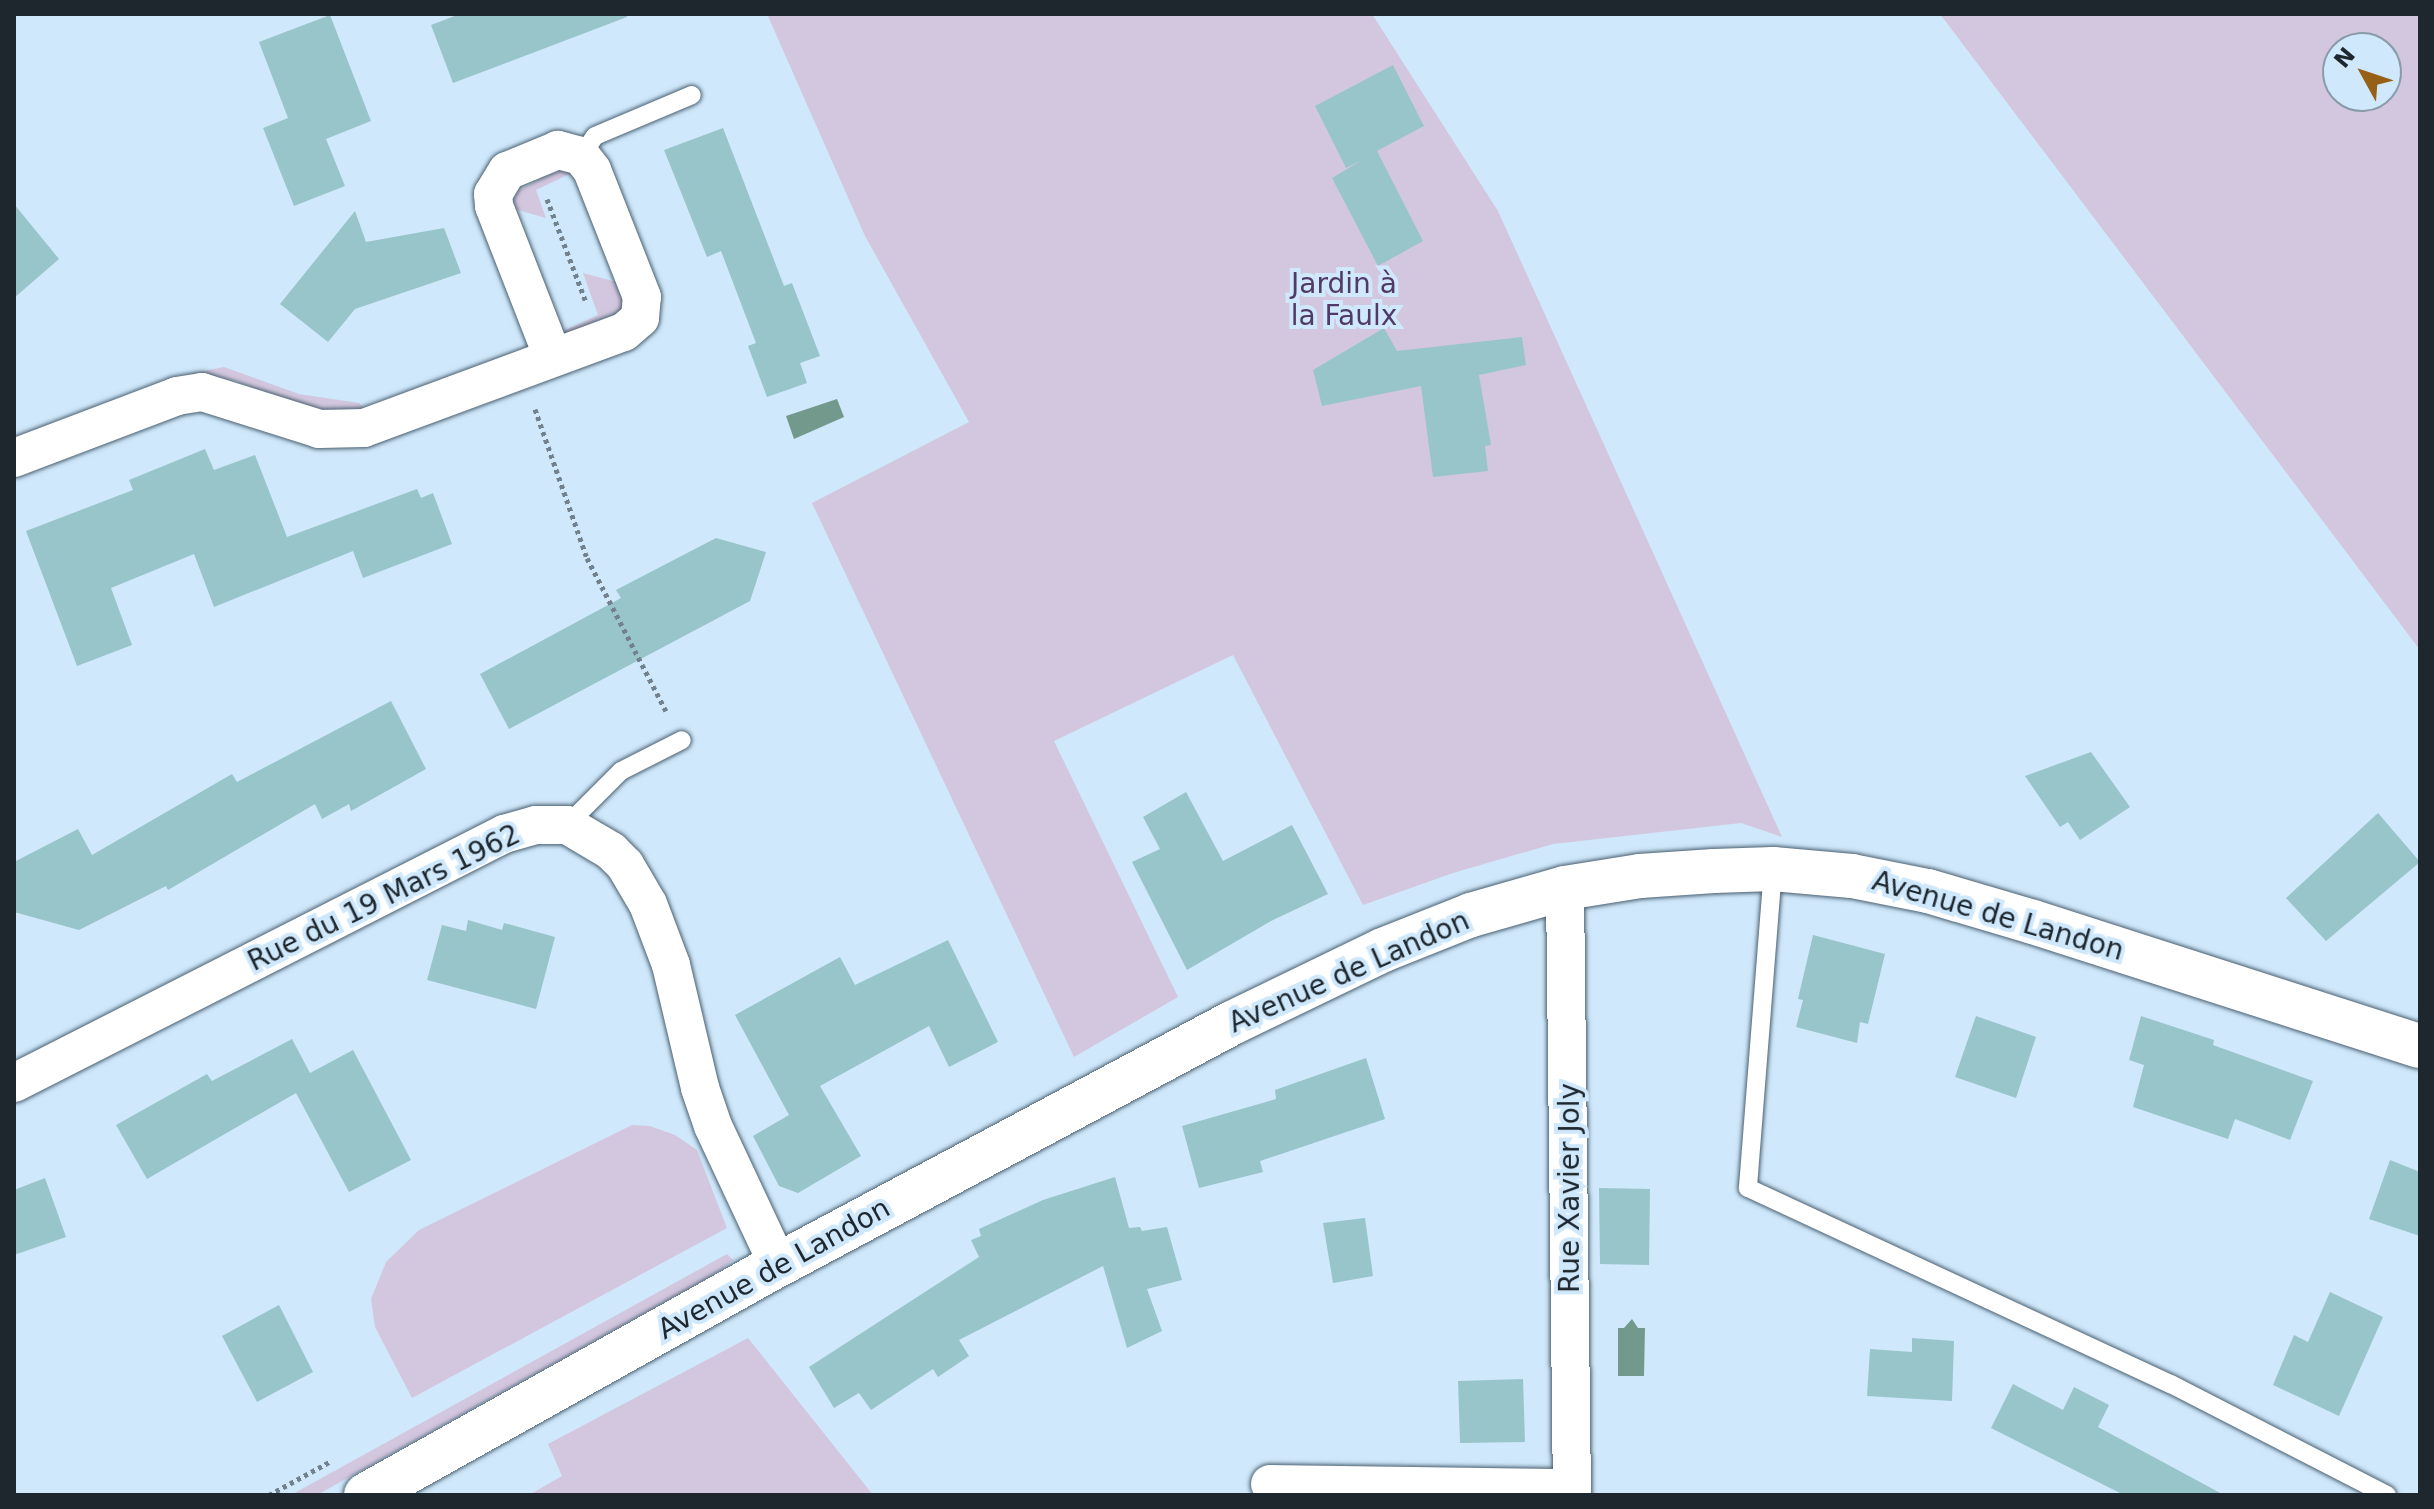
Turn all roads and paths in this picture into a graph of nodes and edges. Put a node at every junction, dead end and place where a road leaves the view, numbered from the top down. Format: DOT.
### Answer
graph roads {
  1 [pos="692,95"];
  2 [pos="586,163"];
  3 [pos="538,352"];
  4 [pos="14,458"];
  5 [pos="682,740"];
  6 [pos="567,825"];
  7 [pos="1773,869"];
  8 [pos="1565,888"];
  9 [pos="2420,1046"];
  10 [pos="14,1083"];
  11 [pos="778,1265"];
  12 [pos="1270,1484"];
  13 [pos="1572,1491"];
  14 [pos="366,1495"];
  15 [pos="2387,1495"];
  1 -- 2 [label="lane"];
  2 -- 3 [label="path"];
  2 -- 3 [label="street"];
  2 -- 3 [label="street"];
  3 -- 4 [label="street"];
  3 -- 5 [label="path"];
  5 -- 6 [label="lane"];
  6 -- 10 [label="street, Rue du 19 Mars 1962"];
  6 -- 11 [label="street"];
  7 -- 8 [label="street, Avenue de Landon"];
  7 -- 9 [label="street, Avenue de Landon"];
  7 -- 15 [label="lane"];
  8 -- 11 [label="street, Avenue de Landon"];
  8 -- 13 [label="street, Rue Xavier Joly"];
  11 -- 14 [label="street, Avenue de Landon"];
  12 -- 13 [label="street, Rue Xavier Joly"];
}
